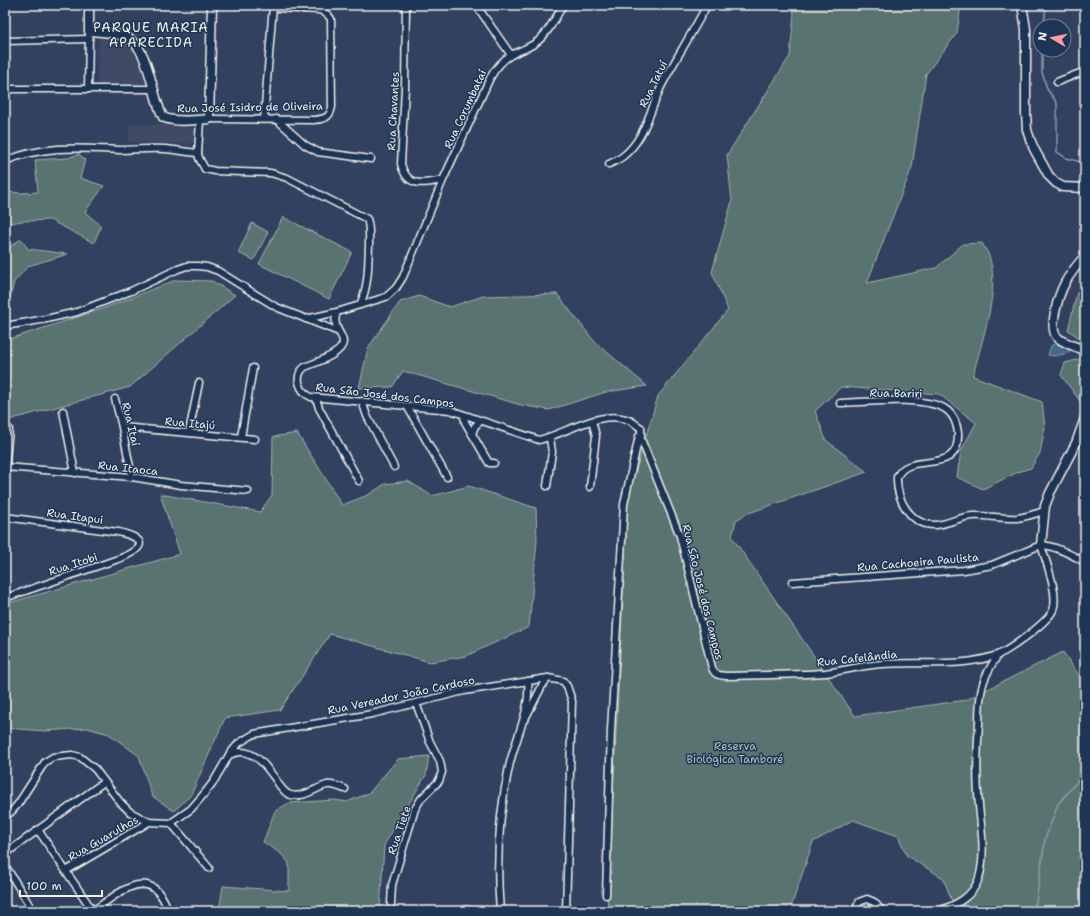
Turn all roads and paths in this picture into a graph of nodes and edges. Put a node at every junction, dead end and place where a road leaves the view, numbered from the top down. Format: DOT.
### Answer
graph roads {
  1 [pos="89,5"];
  2 [pos="212,5"];
  3 [pos="406,5"];
  4 [pos="476,5"];
  5 [pos="563,5"];
  6 [pos="706,5"];
  7 [pos="1022,5"];
  8 [pos="273,7"];
  9 [pos="89,35"];
  10 [pos="5,41"];
  11 [pos="511,56"];
  12 [pos="1085,71"];
  13 [pos="1057,82"];
  14 [pos="5,89"];
  15 [pos="88,89"];
  16 [pos="152,89"];
  17 [pos="209,119"];
  18 [pos="264,119"];
  19 [pos="276,119"];
  20 [pos="200,120"];
  21 [pos="198,153"];
  22 [pos="371,159"];
  23 [pos="5,161"];
  24 [pos="609,164"];
  25 [pos="443,180"];
  26 [pos="1085,188"];
  27 [pos="1085,256"];
  28 [pos="360,305"];
  29 [pos="337,312"];
  30 [pos="306,319"];
  31 [pos="5,326"];
  32 [pos="339,332"];
  33 [pos="1085,351"];
  34 [pos="254,368"];
  35 [pos="199,383"];
  36 [pos="316,398"];
  37 [pos="115,399"];
  38 [pos="362,402"];
  39 [pos="840,403"];
  40 [pos="407,406"];
  41 [pos="63,411"];
  42 [pos="464,415"];
  43 [pos="1085,418"];
  44 [pos="481,421"];
  45 [pos="592,421"];
  46 [pos="122,427"];
  47 [pos="641,428"];
  48 [pos="9,430"];
  49 [pos="189,432"];
  50 [pos="472,434"];
  51 [pos="241,437"];
  52 [pos="550,438"];
  53 [pos="255,439"];
  54 [pos="494,463"];
  55 [pos="394,467"];
  56 [pos="5,468"];
  57 [pos="75,473"];
  58 [pos="132,477"];
  59 [pos="448,477"];
  60 [pos="359,481"];
  61 [pos="547,486"];
  62 [pos="590,487"];
  63 [pos="248,491"];
  64 [pos="1044,511"];
  65 [pos="5,517"];
  66 [pos="140,542"];
  67 [pos="1041,545"];
  68 [pos="1085,562"];
  69 [pos="792,582"];
  70 [pos="5,598"];
  71 [pos="998,655"];
  72 [pos="717,675"];
  73 [pos="548,678"];
  74 [pos="528,681"];
  75 [pos="416,703"];
  76 [pos="522,725"];
  77 [pos="229,755"];
  78 [pos="104,782"];
  79 [pos="345,789"];
  80 [pos="5,817"];
  81 [pos="149,822"];
  82 [pos="171,823"];
  83 [pos="38,830"];
  84 [pos="5,854"];
  85 [pos="5,865"];
  86 [pos="209,868"];
  87 [pos="66,871"];
  88 [pos="606,895"];
  89 [pos="391,904"];
  90 [pos="33,911"];
  91 [pos="93,911"];
  92 [pos="168,911"];
  93 [pos="500,911"];
  94 [pos="566,911"];
  95 [pos="855,911"];
  96 [pos="882,911"];
  97 [pos="938,911"];
  1 -- 9 [label="street"];
  2 -- 17 [label="street"];
  3 -- 25 [label="street, Rua Chavantes"];
  4 -- 11 [label="street"];
  5 -- 11 [label="street, Rua Corumbataí"];
  6 -- 24 [label="street, Rua Tatuí"];
  7 -- 26 [label="street"];
  8 -- 18 [label="street"];
  8 -- 19 [label="street, Rua José Isidro de Oliveira"];
  9 -- 10 [label="street"];
  9 -- 15 [label="street"];
  9 -- 16 [label="street, Rua José Isidro de Oliveira"];
  11 -- 25 [label="street, Rua Corumbataí"];
  12 -- 13 [label="street"];
  14 -- 15 [label="street"];
  15 -- 16 [label="street"];
  16 -- 20 [label="street, Rua José Isidro de Oliveira"];
  17 -- 18 [label="street, Rua José Isidro de Oliveira"];
  17 -- 20 [label="street, Rua José Isidro de Oliveira"];
  18 -- 19 [label="street, Rua José Isidro de Oliveira"];
  19 -- 22 [label="street"];
  20 -- 21 [label="street"];
  21 -- 23 [label="street"];
  21 -- 28 [label="street"];
  25 -- 28 [label="street, Rua Corumbataí"];
  27 -- 33 [label="street"];
  28 -- 29 [label="street, Rua Corumbataí"];
  29 -- 30 [label="street, Rua Corumbataí"];
  29 -- 32 [label="street, Rua São José dos Campos"];
  30 -- 31 [label="street"];
  30 -- 32 [label="street"];
  32 -- 36 [label="street, Rua São José dos Campos"];
  34 -- 51 [label="street"];
  35 -- 49 [label="street"];
  36 -- 38 [label="street, Rua São José dos Campos"];
  36 -- 60 [label="street"];
  37 -- 46 [label="street, Rua Itaí"];
  38 -- 40 [label="street, Rua São José dos Campos"];
  38 -- 55 [label="street"];
  39 -- 64 [label="street, Rua Bariri"];
  40 -- 42 [label="street, Rua São José dos Campos"];
  40 -- 59 [label="street"];
  41 -- 57 [label="street"];
  42 -- 44 [label="street, Rua São José dos Campos"];
  42 -- 50 [label="street"];
  43 -- 64 [label="street"];
  44 -- 50 [label="street"];
  44 -- 52 [label="street, Rua São José dos Campos"];
  45 -- 47 [label="street, Rua São José dos Campos"];
  45 -- 52 [label="street, Rua São José dos Campos"];
  45 -- 62 [label="street"];
  46 -- 49 [label="street, Rua Itajú"];
  46 -- 58 [label="street, Rua Itaí"];
  47 -- 72 [label="street, Rua São José dos Campos"];
  47 -- 88 [label="street"];
  48 -- 56 [label="street"];
  49 -- 51 [label="street, Rua Itajú"];
  50 -- 54 [label="street"];
  51 -- 53 [label="street, Rua Itajú"];
  52 -- 61 [label="street"];
  56 -- 57 [label="street, Rua Itaoca"];
  57 -- 58 [label="street, Rua Itaoca"];
  58 -- 63 [label="street, Rua Itaoca"];
  64 -- 67 [label="street"];
  65 -- 66 [label="street, Rua Itapui"];
  66 -- 70 [label="street, Rua Itobi"];
  67 -- 68 [label="street"];
  67 -- 69 [label="street, Rua Cachoeira Paulista"];
  67 -- 71 [label="street, Rua Cafelândia"];
  71 -- 72 [label="street, Rua Cafelândia"];
  71 -- 97 [label="street, Rua Cafelândia"];
  73 -- 74 [label="street, Rua Vereador João Cardoso"];
  73 -- 76 [label="street"];
  73 -- 94 [label="street, Rua Vereador João Cardoso"];
  74 -- 75 [label="street, Rua Vereador João Cardoso"];
  74 -- 76 [label="street"];
  75 -- 77 [label="street, Rua Vereador João Cardoso"];
  75 -- 89 [label="street, Rua Tiete"];
  76 -- 93 [label="street"];
  77 -- 79 [label="street"];
  77 -- 82 [label="street, Rua Vereador João Cardoso"];
  78 -- 80 [label="street"];
  78 -- 81 [label="street"];
  78 -- 83 [label="street"];
  81 -- 82 [label="street"];
  81 -- 87 [label="street, Rua Guarulhos"];
  82 -- 86 [label="street"];
  83 -- 84 [label="street"];
  83 -- 87 [label="street"];
  85 -- 90 [label="street"];
  87 -- 91 [label="street"];
  91 -- 92 [label="street"];
  95 -- 96 [label="street"];
}
